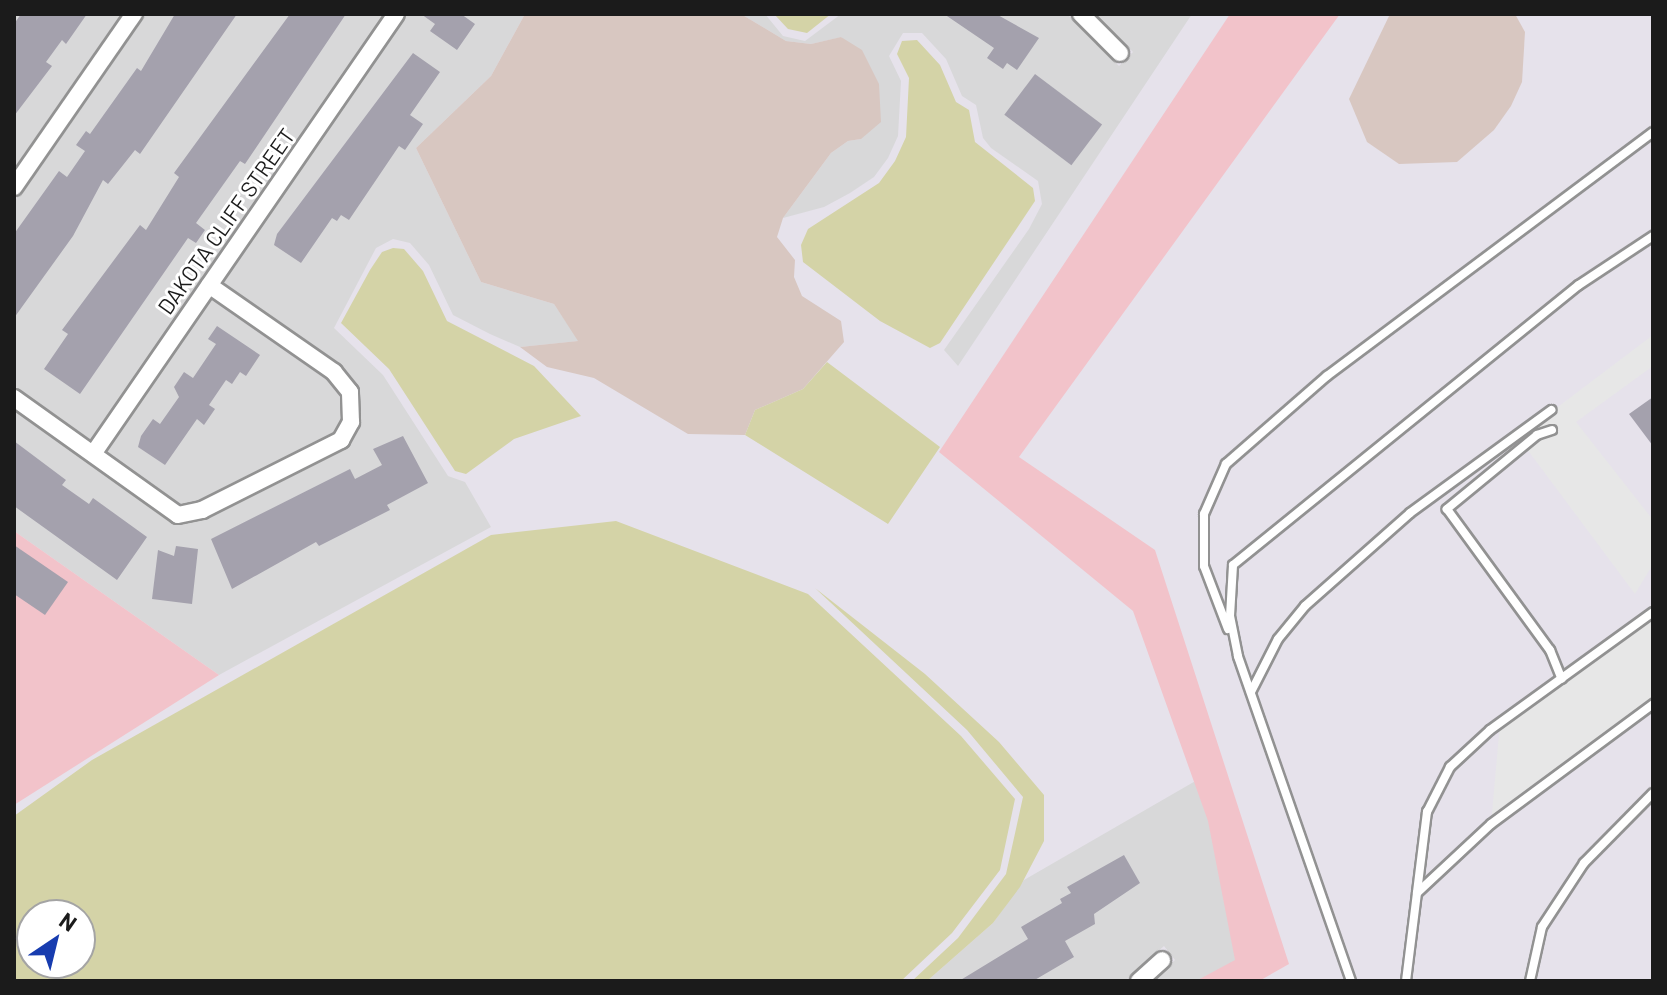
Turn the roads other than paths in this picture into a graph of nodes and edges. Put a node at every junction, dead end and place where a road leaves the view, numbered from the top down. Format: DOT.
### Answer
graph roads {
  1 [pos="134,14"];
  2 [pos="396,14"];
  3 [pos="1081,14"];
  4 [pos="1120,53"];
  5 [pos="1653,132"];
  6 [pos="14,187"];
  7 [pos="1653,236"];
  8 [pos="209,285"];
  9 [pos="14,398"];
  10 [pos="1551,410"];
  11 [pos="1552,430"];
  12 [pos="93,454"];
  13 [pos="1653,612"];
  14 [pos="1238,656"];
  15 [pos="1562,679"];
  16 [pos="1251,692"];
  17 [pos="1653,704"];
  18 [pos="1653,793"];
  19 [pos="1417,893"];
  20 [pos="1162,960"];
  21 [pos="1139,981"];
  22 [pos="1351,981"];
  23 [pos="1406,981"];
  24 [pos="1530,981"];
  1 -- 6 [label="street"];
  2 -- 8 [label="street, DAKOTA CLIFF STREET"];
  3 -- 4 [label="street"];
  5 -- 14 [label="lane"];
  7 -- 14 [label="lane"];
  8 -- 12 [label="street, DAKOTA CLIFF STREET"];
  8 -- 12 [label="street"];
  9 -- 12 [label="street"];
  10 -- 16 [label="lane"];
  11 -- 15 [label="lane"];
  13 -- 15 [label="lane"];
  14 -- 16 [label="lane"];
  15 -- 19 [label="lane"];
  16 -- 22 [label="lane"];
  17 -- 19 [label="lane"];
  18 -- 24 [label="lane"];
  19 -- 23 [label="lane"];
  20 -- 21 [label="street"];
}
